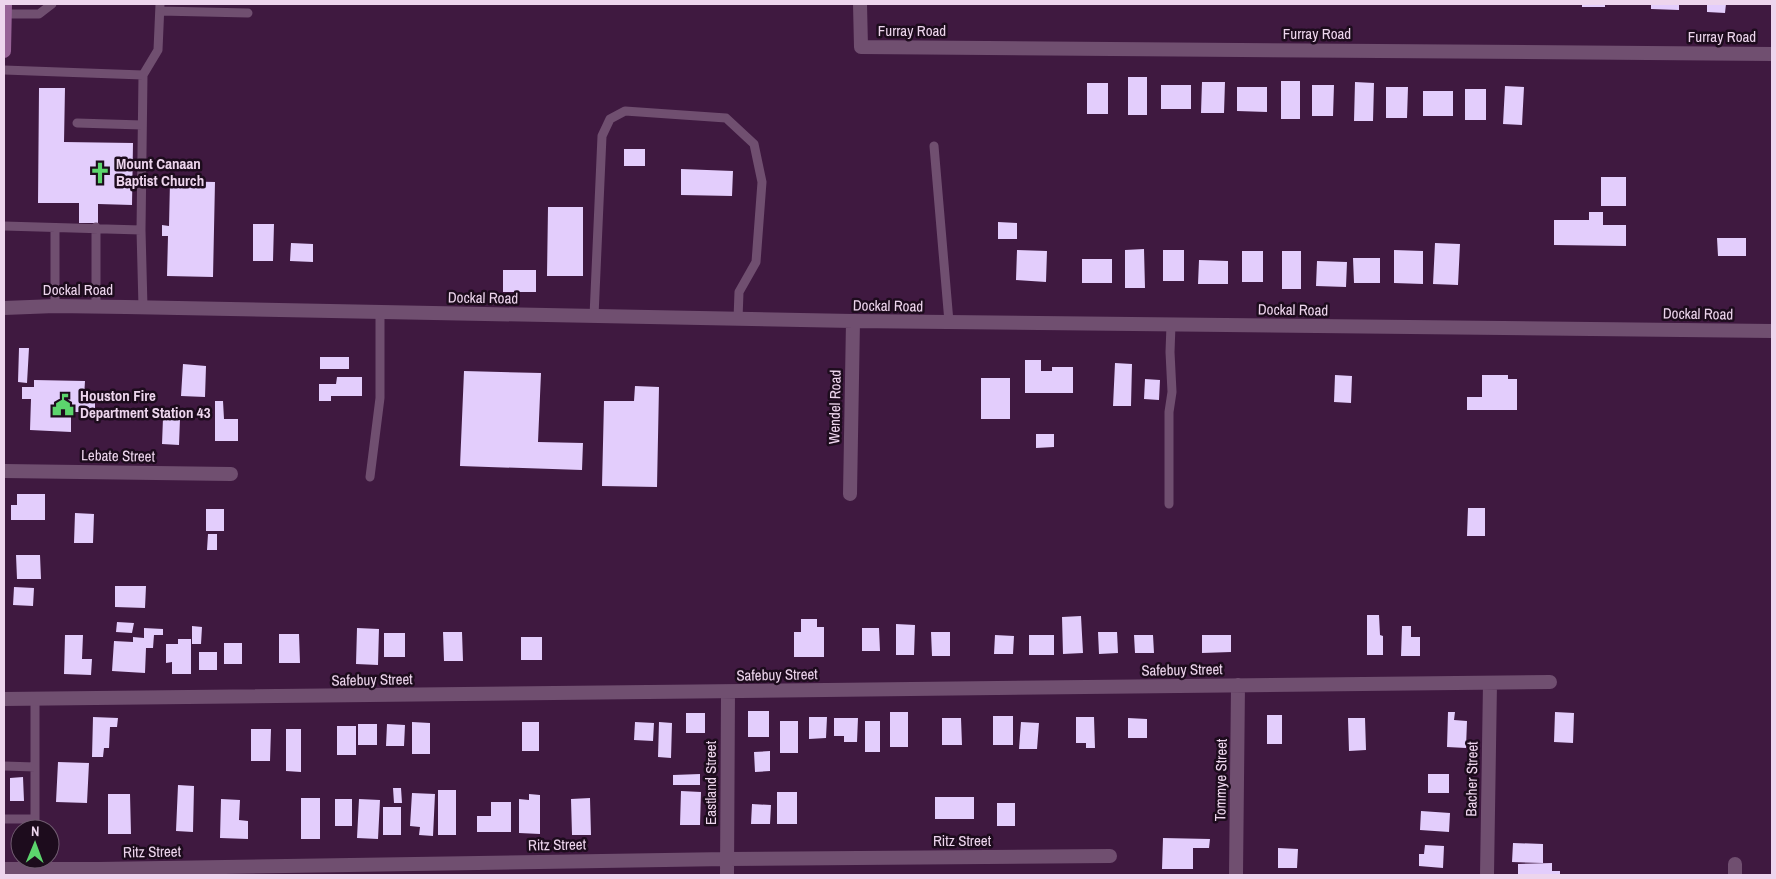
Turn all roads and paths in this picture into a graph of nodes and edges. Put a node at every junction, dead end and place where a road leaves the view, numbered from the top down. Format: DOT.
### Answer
graph roads {
  1 [pos="52,4"];
  2 [pos="860,4"];
  3 [pos="160,7"];
  4 [pos="5,9"];
  5 [pos="248,13"];
  6 [pos="4,51"];
  7 [pos="1772,54"];
  8 [pos="4,70"];
  9 [pos="143,75"];
  10 [pos="77,123"];
  11 [pos="142,125"];
  12 [pos="934,146"];
  13 [pos="4,226"];
  14 [pos="55,228"];
  15 [pos="96,228"];
  16 [pos="141,230"];
  17 [pos="55,306"];
  18 [pos="96,306"];
  19 [pos="143,307"];
  20 [pos="4,308"];
  21 [pos="380,312"];
  22 [pos="594,316"];
  23 [pos="738,319"];
  24 [pos="853,322"];
  25 [pos="949,322"];
  26 [pos="1171,324"];
  27 [pos="1772,331"];
  28 [pos="4,470"];
  29 [pos="231,474"];
  30 [pos="370,477"];
  31 [pos="850,494"];
  32 [pos="1169,504"];
  33 [pos="1550,682"];
  34 [pos="1490,683"];
  35 [pos="1238,686"];
  36 [pos="728,692"];
  37 [pos="4,699"];
  38 [pos="35,699"];
  39 [pos="4,766"];
  40 [pos="35,767"];
  41 [pos="4,818"];
  42 [pos="35,819"];
  43 [pos="1110,856"];
  44 [pos="728,859"];
  45 [pos="60,864"];
  46 [pos="727,875"];
  47 [pos="1236,875"];
  48 [pos="1487,875"];
  1 -- 4 [label="lane"];
  2 -- 7 [label="street, Furray Road"];
  3 -- 5 [label="lane"];
  3 -- 9 [label="lane"];
  4 -- 6 [label="main road"];
  8 -- 9 [label="lane"];
  9 -- 11 [label="lane"];
  10 -- 11 [label="lane"];
  11 -- 16 [label="lane"];
  12 -- 25 [label="lane"];
  13 -- 14 [label="lane"];
  14 -- 15 [label="lane"];
  14 -- 17 [label="lane"];
  15 -- 16 [label="lane"];
  15 -- 18 [label="lane"];
  16 -- 19 [label="lane"];
  17 -- 18 [label="street, Dockal Road"];
  17 -- 20 [label="street, Dockal Road"];
  18 -- 19 [label="street, Dockal Road"];
  19 -- 21 [label="street, Dockal Road"];
  21 -- 22 [label="street, Dockal Road"];
  21 -- 30 [label="lane"];
  22 -- 23 [label="street, Dockal Road"];
  22 -- 23 [label="lane"];
  23 -- 24 [label="street, Dockal Road"];
  24 -- 25 [label="street, Dockal Road"];
  24 -- 31 [label="street, Wendel Road"];
  25 -- 26 [label="street, Dockal Road"];
  26 -- 27 [label="street, Dockal Road"];
  26 -- 32 [label="lane"];
  28 -- 29 [label="street, Lebate Street"];
  33 -- 34 [label="street, Safebuy Street"];
  34 -- 35 [label="street, Safebuy Street"];
  34 -- 48 [label="street, Bacher Street"];
  35 -- 36 [label="street, Safebuy Street"];
  35 -- 47 [label="street, Tommye Street"];
  36 -- 38 [label="street, Safebuy Street"];
  36 -- 44 [label="street, Eastland Street"];
  37 -- 38 [label="street, Safebuy Street"];
  38 -- 40 [label="lane"];
  39 -- 40 [label="lane"];
  40 -- 42 [label="lane"];
  41 -- 42 [label="lane"];
  43 -- 44 [label="street, Ritz Street"];
  44 -- 45 [label="street, Ritz Street"];
  44 -- 46 [label="street, Eastland Street"];
}
